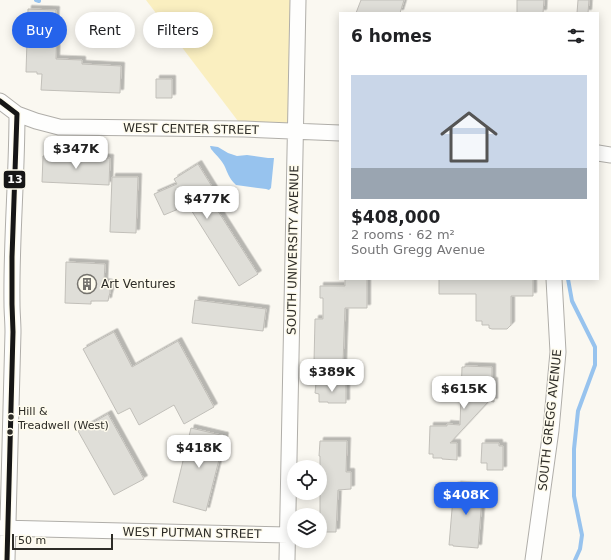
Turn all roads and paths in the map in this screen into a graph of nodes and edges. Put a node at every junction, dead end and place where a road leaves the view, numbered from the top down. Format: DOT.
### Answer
graph roads {
  1 [pos="298,0"];
  2 [pos="0,101"];
  3 [pos="17,114"];
  4 [pos="296,132"];
  5 [pos="339,133"];
  6 [pos="599,153"];
  7 [pos="611,155"];
  8 [pos="554,280"];
  9 [pos="6,306"];
  10 [pos="289,508"];
  11 [pos="4,528"];
  12 [pos="287,535"];
  13 [pos="287,548"];
  14 [pos="7,560"];
  15 [pos="287,560"];
  16 [pos="533,560"];
  1 -- 4 [label="street, SOUTH UNIVERSITY AVENUE"];
  2 -- 3 [label="street, WEST CENTER STREET"];
  3 -- 4 [label="street, WEST CENTER STREET"];
  3 -- 9 [label="street"];
  4 -- 5 [label="street, WEST CENTER STREET"];
  4 -- 10 [label="street, SOUTH UNIVERSITY AVENUE"];
  6 -- 7 [label="street"];
  8 -- 16 [label="street, SOUTH GREGG AVENUE"];
  9 -- 11 [label="street"];
  11 -- 12 [label="street, WEST PUTMAN STREET"];
  11 -- 14 [label="street"];
  13 -- 15 [label="street, SOUTH UNIVERSITY AVENUE"];
}
